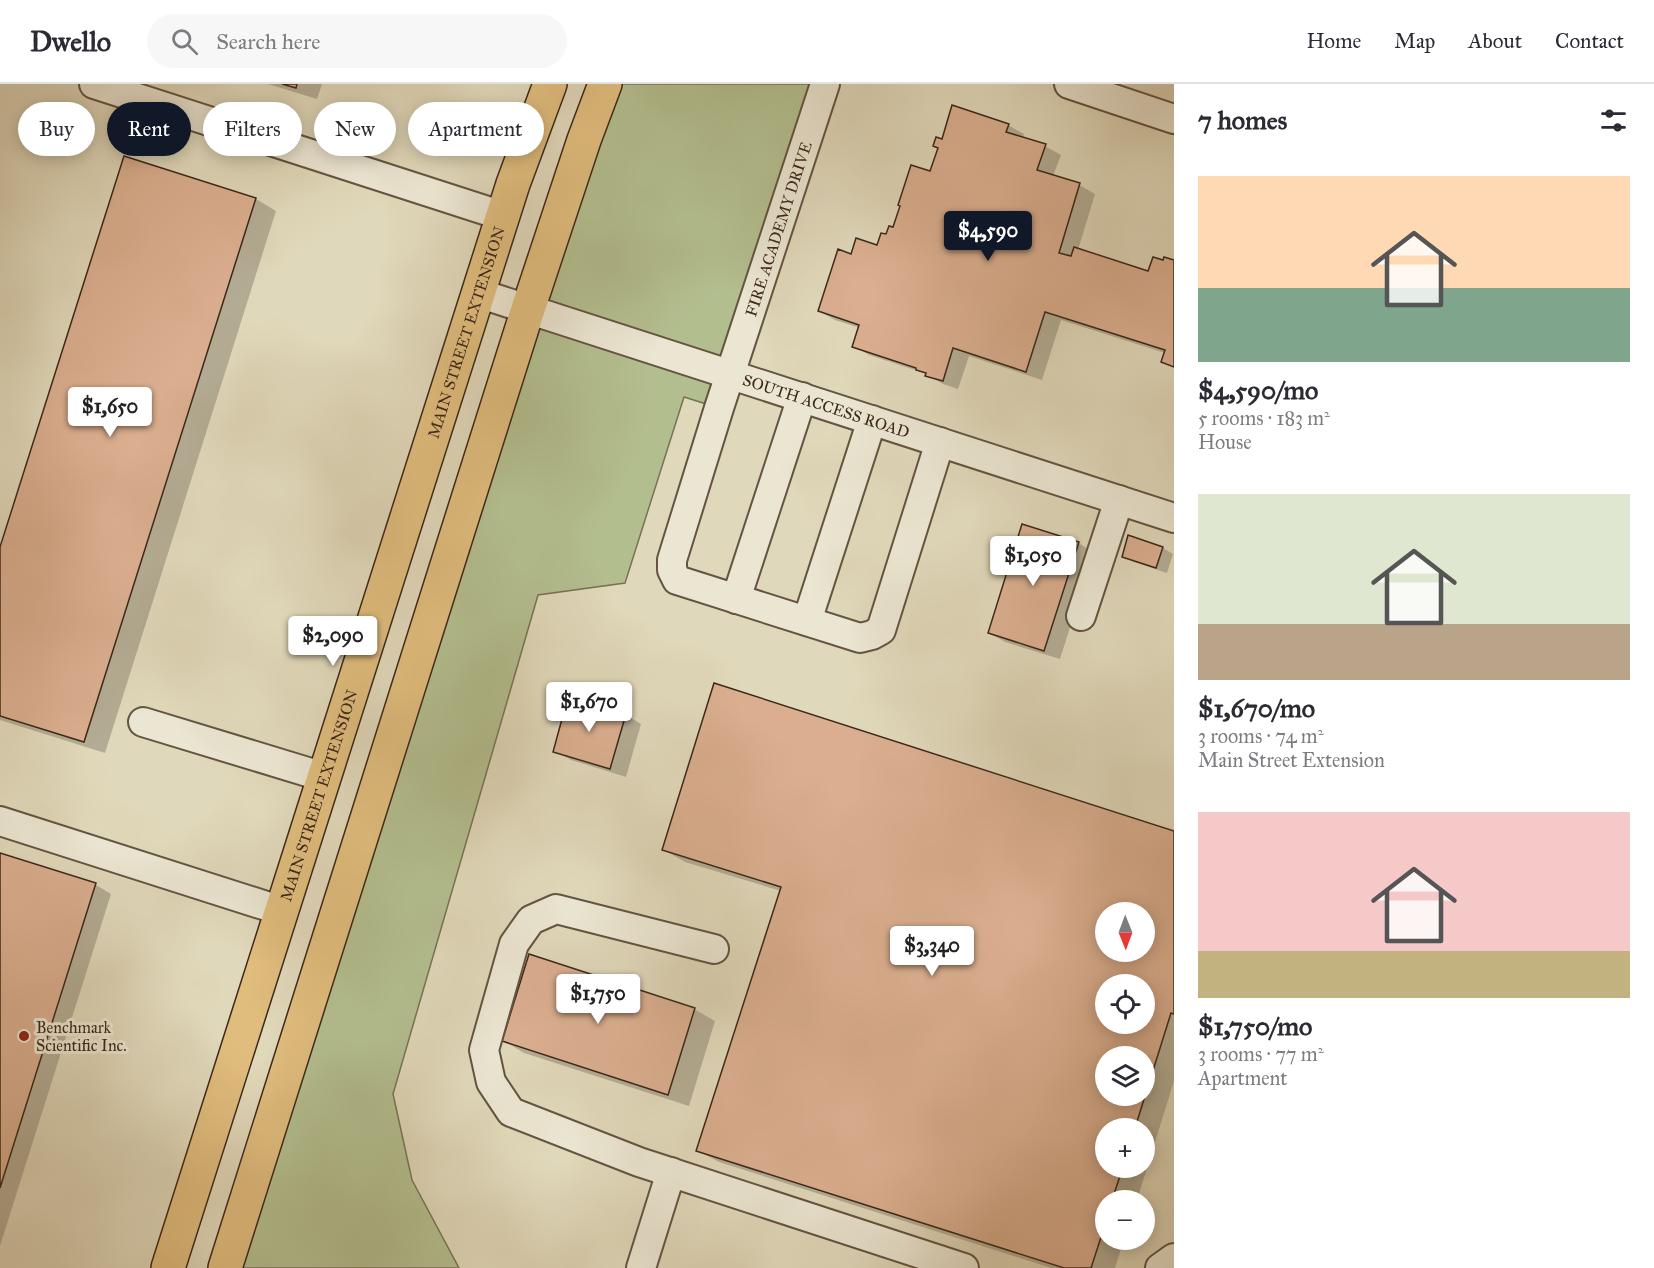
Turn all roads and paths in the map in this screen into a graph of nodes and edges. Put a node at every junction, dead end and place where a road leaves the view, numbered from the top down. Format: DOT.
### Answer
graph roads {
  1 [pos="94,84"];
  2 [pos="550,84"];
  3 [pos="605,84"];
  4 [pos="825,84"];
  5 [pos="1069,84"];
  6 [pos="1174,119"];
  7 [pos="503,216"];
  8 [pos="478,293"];
  9 [pos="528,309"];
  10 [pos="731,374"];
  11 [pos="802,398"];
  12 [pos="872,420"];
  13 [pos="940,442"];
  14 [pos="1119,500"];
  15 [pos="1174,518"];
  16 [pos="736,599"];
  17 [pos="1081,616"];
  18 [pos="807,621"];
  19 [pos="142,722"];
  20 [pos="324,777"];
  21 [pos="0,821"];
  22 [pos="282,911"];
  23 [pos="714,949"];
  24 [pos="670,1172"];
  25 [pos="1174,1258"];
  26 [pos="168,1268"];
  27 [pos="225,1268"];
  28 [pos="641,1268"];
  29 [pos="964,1268"];
  30 [pos="1160,1268"];
  1 -- 7 [label="lane"];
  2 -- 7 [label="main road, MAIN STREET EXTENSION"];
  3 -- 9 [label="main road"];
  4 -- 10 [label="lane, FIRE ACADEMY DRIVE"];
  5 -- 6 [label="lane"];
  7 -- 8 [label="main road, MAIN STREET EXTENSION"];
  8 -- 9 [label="lane, SOUTH ACCESS ROAD"];
  8 -- 20 [label="main road, MAIN STREET EXTENSION"];
  9 -- 10 [label="lane, SOUTH ACCESS ROAD"];
  9 -- 27 [label="main road"];
  10 -- 11 [label="lane, SOUTH ACCESS ROAD"];
  10 -- 16 [label="lane, FIRE ACADEMY DRIVE"];
  11 -- 12 [label="lane, SOUTH ACCESS ROAD"];
  11 -- 16 [label="lane"];
  12 -- 13 [label="lane, SOUTH ACCESS ROAD"];
  12 -- 18 [label="lane"];
  13 -- 14 [label="lane, SOUTH ACCESS ROAD"];
  13 -- 18 [label="lane, FIRE ACADEMY DRIVE"];
  14 -- 15 [label="lane, SOUTH ACCESS ROAD"];
  14 -- 17 [label="lane"];
  16 -- 18 [label="lane, FIRE ACADEMY DRIVE"];
  19 -- 20 [label="lane"];
  20 -- 22 [label="main road, MAIN STREET EXTENSION"];
  21 -- 22 [label="lane"];
  22 -- 26 [label="main road, MAIN STREET EXTENSION"];
  23 -- 24 [label="lane"];
  24 -- 28 [label="lane"];
  24 -- 29 [label="lane"];
  25 -- 30 [label="lane"];
}
